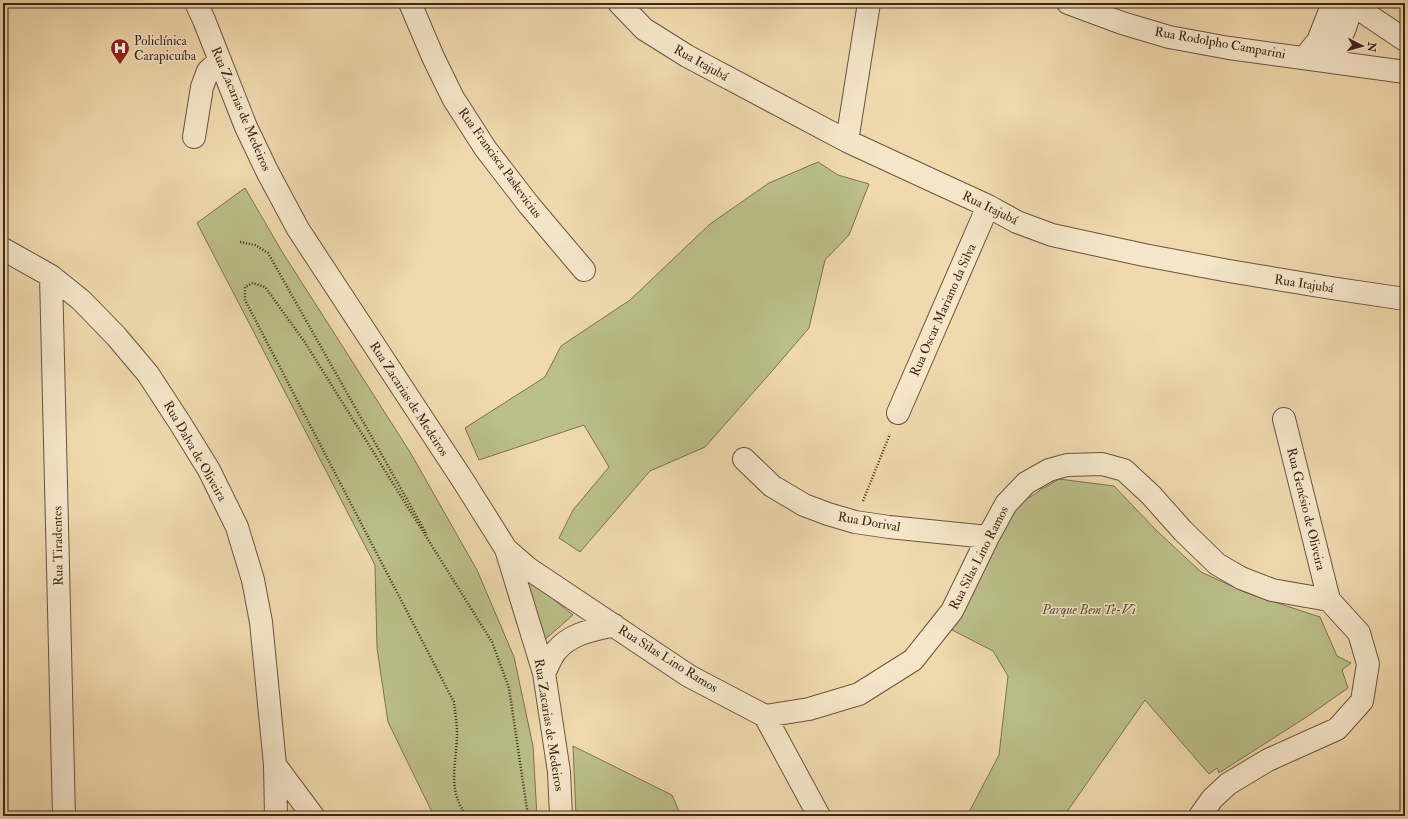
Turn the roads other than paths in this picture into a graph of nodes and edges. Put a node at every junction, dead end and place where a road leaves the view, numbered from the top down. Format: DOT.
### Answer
graph roads {
  1 [pos="196,3"];
  2 [pos="410,3"];
  3 [pos="619,3"];
  4 [pos="869,3"];
  5 [pos="1068,3"];
  6 [pos="1355,6"];
  7 [pos="1405,40"];
  8 [pos="1305,57"];
  9 [pos="220,60"];
  10 [pos="1328,61"];
  11 [pos="1405,72"];
  12 [pos="194,137"];
  13 [pos="847,141"];
  14 [pos="988,206"];
  15 [pos="3,249"];
  16 [pos="584,270"];
  17 [pos="52,276"];
  18 [pos="1405,299"];
  19 [pos="898,413"];
  20 [pos="1284,419"];
  21 [pos="744,459"];
  22 [pos="988,537"];
  23 [pos="506,549"];
  24 [pos="1329,600"];
  25 [pos="614,626"];
  26 [pos="544,673"];
  27 [pos="765,716"];
  28 [pos="275,764"];
  29 [pos="64,816"];
  30 [pos="276,816"];
  31 [pos="313,816"];
  32 [pos="561,816"];
  33 [pos="819,816"];
  34 [pos="1200,816"];
  1 -- 9 [label="street, Rua Zacarias de Medeiros"];
  2 -- 16 [label="street, Rua Francisca Paskevicius"];
  3 -- 13 [label="street, Rua Itajubá"];
  4 -- 13 [label="street"];
  5 -- 8 [label="street, Rua Rodolpho Camparini"];
  6 -- 7 [label="street"];
  6 -- 8 [label="street"];
  6 -- 10 [label="street"];
  8 -- 10 [label="street, Rua Rodolpho Camparini"];
  9 -- 12 [label="street"];
  9 -- 23 [label="street, Rua Zacarias de Medeiros"];
  10 -- 11 [label="street, Rua Rodolpho Camparini"];
  13 -- 14 [label="street, Rua Itajubá"];
  14 -- 18 [label="street, Rua Itajubá"];
  14 -- 19 [label="street, Rua Oscar Mariano da Silva"];
  15 -- 17 [label="street, Rua Dalva de Oliveira"];
  17 -- 28 [label="street, Rua Dalva de Oliveira"];
  17 -- 29 [label="street, Rua Tiradentes"];
  20 -- 24 [label="street, Rua Genésio de Oliveira"];
  21 -- 22 [label="street, Rua Dorival"];
  22 -- 24 [label="street, Rua Silas Lino Ramos"];
  22 -- 27 [label="street, Rua Silas Lino Ramos"];
  23 -- 25 [label="street, Rua Silas Lino Ramos"];
  23 -- 26 [label="street, Rua Zacarias de Medeiros"];
  24 -- 34 [label="street"];
  25 -- 26 [label="street"];
  25 -- 27 [label="street, Rua Silas Lino Ramos"];
  26 -- 32 [label="street, Rua Zacarias de Medeiros"];
  27 -- 33 [label="street"];
  28 -- 30 [label="street, Rua Dalva de Oliveira"];
  28 -- 31 [label="street"];
}
